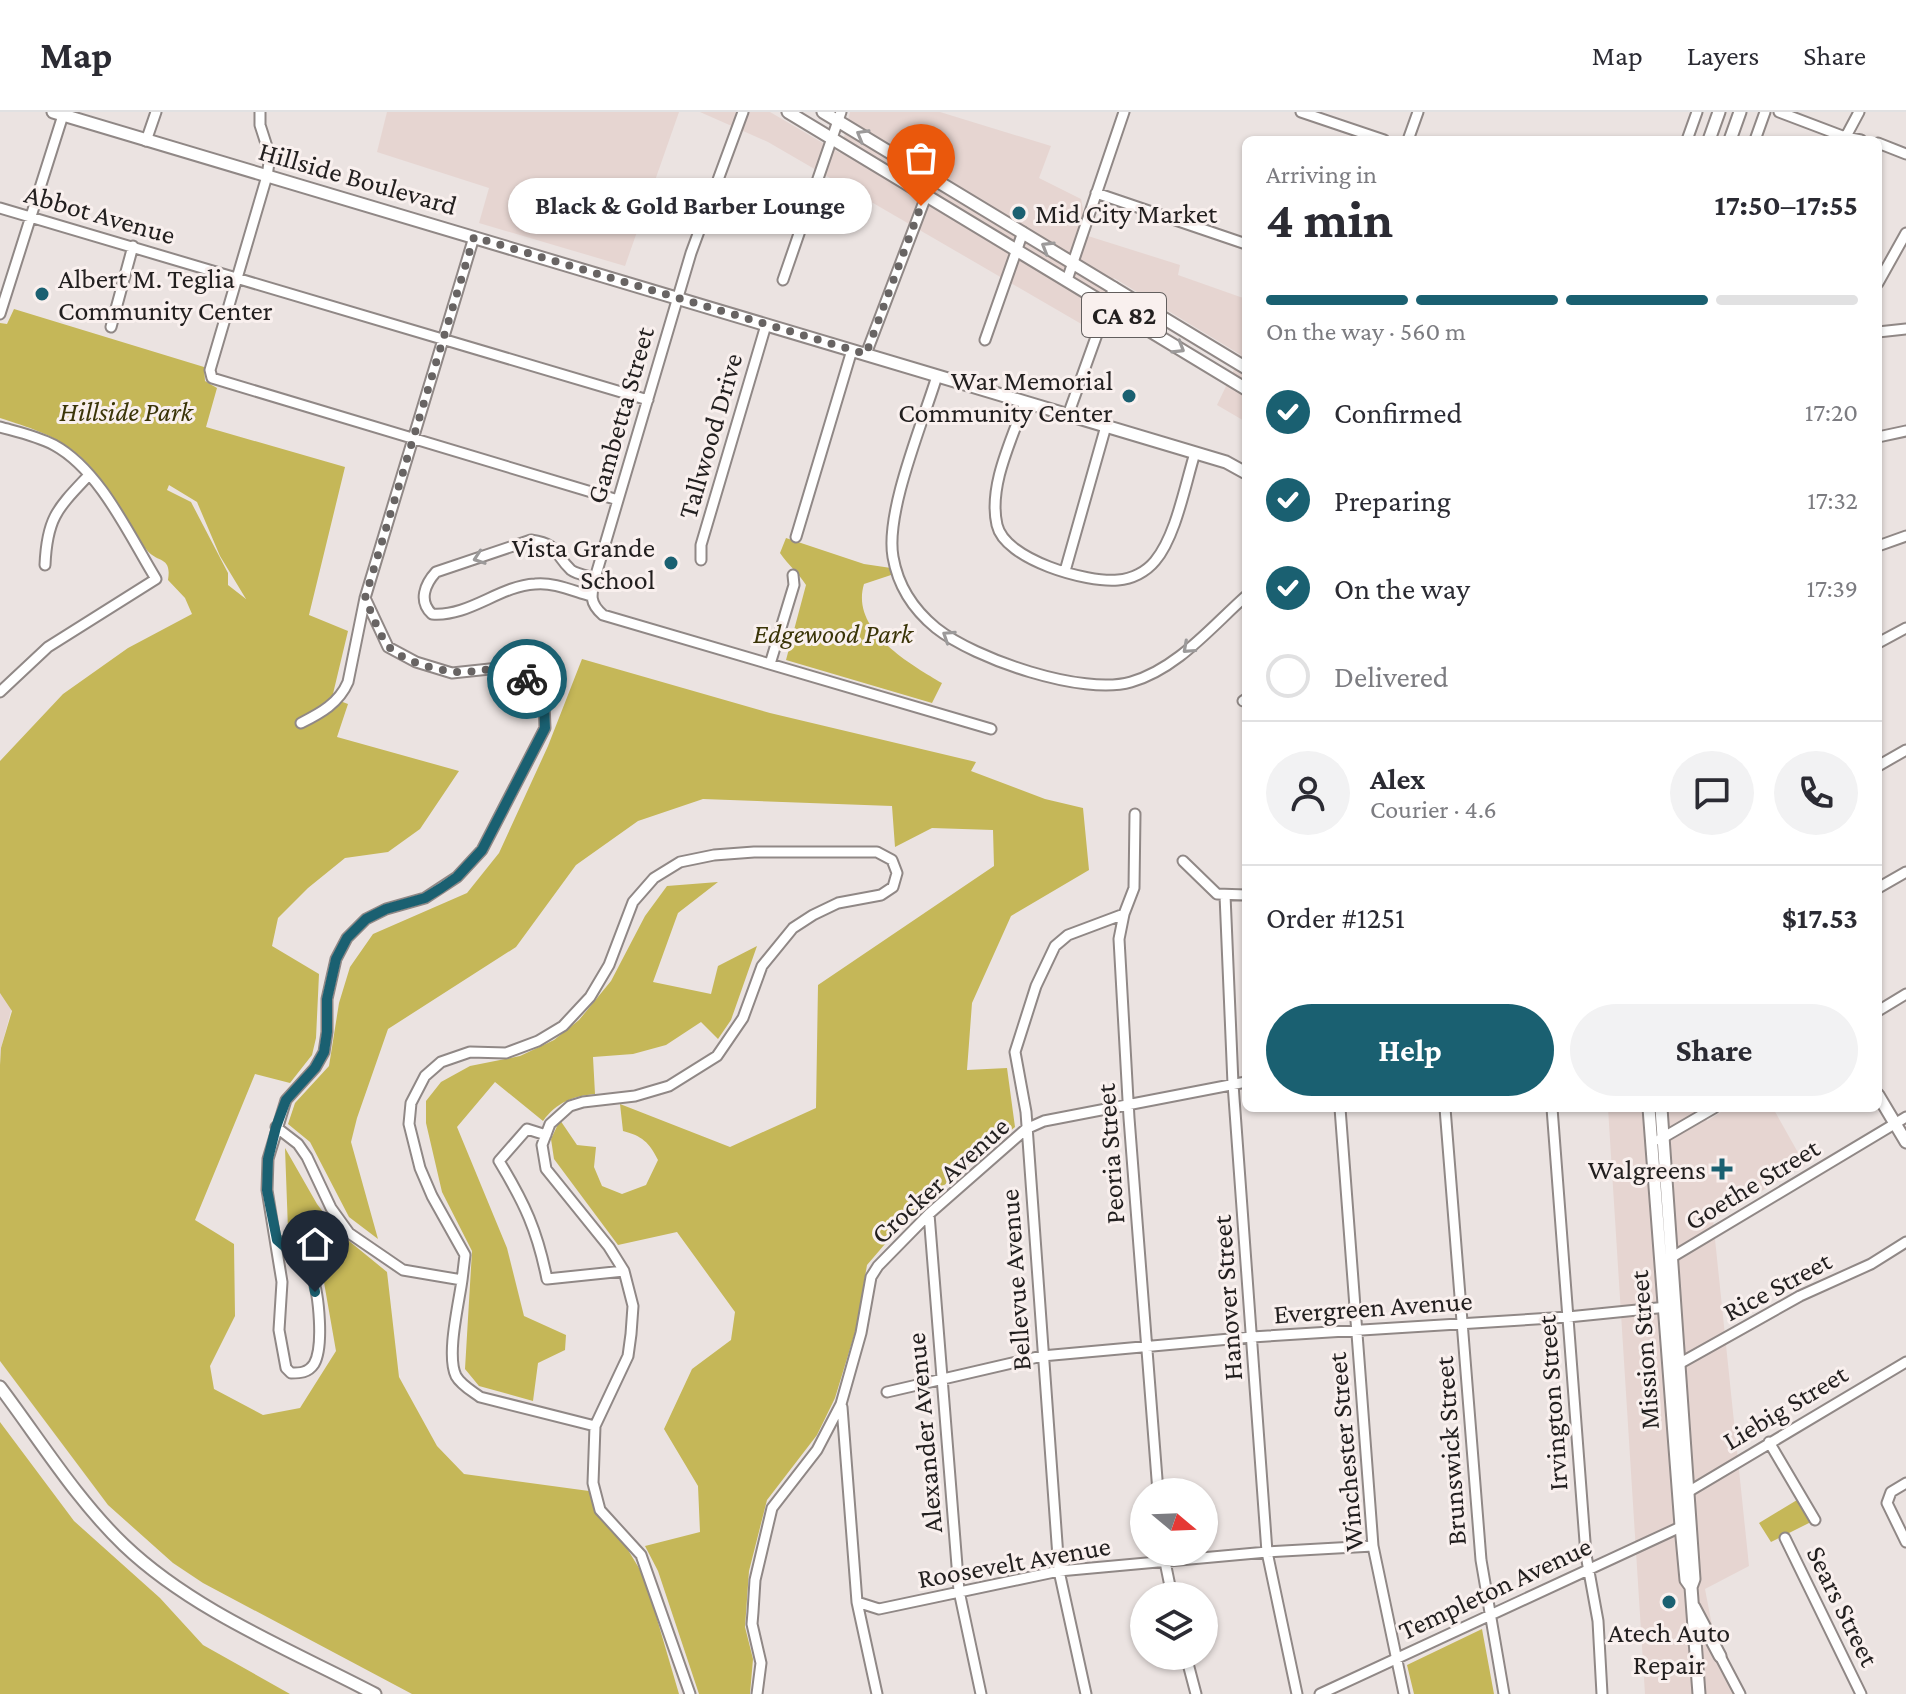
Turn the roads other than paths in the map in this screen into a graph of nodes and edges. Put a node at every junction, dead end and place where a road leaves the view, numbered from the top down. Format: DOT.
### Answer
graph roads {
  1 [pos="156,112"];
  2 [pos="260,112"];
  3 [pos="743,112"];
  4 [pos="788,112"];
  5 [pos="823,112"];
  6 [pos="1124,112"];
  7 [pos="1301,112"];
  8 [pos="1418,112"];
  9 [pos="1697,112"];
  10 [pos="1719,112"];
  11 [pos="1740,112"];
  12 [pos="1765,112"];
  13 [pos="1779,112"];
  14 [pos="1859,112"];
  15 [pos="60,113"];
  16 [pos="840,117"];
  17 [pos="1372,136"];
  18 [pos="1409,136"];
  19 [pos="1688,136"];
  20 [pos="1710,136"];
  21 [pos="1731,136"];
  22 [pos="1756,136"];
  23 [pos="1839,136"];
  24 [pos="1845,136"];
  25 [pos="832,138"];
  26 [pos="146,141"];
  27 [pos="1882,145"];
  28 [pos="1906,154"];
  29 [pos="267,176"];
  30 [pos="933,178"];
  31 [pos="1096,193"];
  32 [pos="925,194"];
  33 [pos="0,208"];
  34 [pos="31,216"];
  35 [pos="1023,232"];
  36 [pos="1906,233"];
  37 [pos="474,237"];
  38 [pos="1242,243"];
  39 [pos="133,246"];
  40 [pos="1017,249"];
  41 [pos="1073,263"];
  42 [pos="1882,276"];
  43 [pos="237,277"];
  44 [pos="783,280"];
  45 [pos="1067,280"];
  46 [pos="1114,287"];
  47 [pos="677,298"];
  48 [pos="1107,305"];
  49 [pos="0,314"];
  50 [pos="766,325"];
  51 [pos="111,327"];
  52 [pos="1906,329"];
  53 [pos="1882,332"];
  54 [pos="443,339"];
  55 [pos="985,340"];
  56 [pos="852,350"];
  57 [pos="866,354"];
  58 [pos="1242,366"];
  59 [pos="937,376"];
  60 [pos="1242,387"];
  61 [pos="648,400"];
  62 [pos="1025,402"];
  63 [pos="1068,415"];
  64 [pos="1106,426"];
  65 [pos="0,427"];
  66 [pos="1906,431"];
  67 [pos="1882,436"];
  68 [pos="411,439"];
  69 [pos="1195,453"];
  70 [pos="1242,471"];
  71 [pos="89,475"];
  72 [pos="618,500"];
  73 [pos="1906,536"];
  74 [pos="796,537"];
  75 [pos="1882,545"];
  76 [pos="701,560"];
  77 [pos="45,565"];
  78 [pos="1065,571"];
  79 [pos="793,575"];
  80 [pos="595,578"];
  81 [pos="591,596"];
  82 [pos="365,598"];
  83 [pos="1242,600"];
  84 [pos="1906,628"];
  85 [pos="1882,641"];
  86 [pos="770,664"];
  87 [pos="0,692"];
  88 [pos="301,723"];
  89 [pos="991,729"];
  90 [pos="1906,750"];
  91 [pos="1882,764"];
  92 [pos="1135,814"];
  93 [pos="1183,861"];
  94 [pos="1906,872"];
  95 [pos="1882,886"];
  96 [pos="1225,895"];
  97 [pos="1242,895"];
  98 [pos="1124,914"];
  99 [pos="1906,994"];
  100 [pos="1882,1009"];
  101 [pos="1242,1083"];
  102 [pos="1233,1084"];
  103 [pos="1882,1099"];
  104 [pos="1128,1105"];
  105 [pos="1340,1112"];
  106 [pos="1445,1112"];
  107 [pos="1552,1112"];
  108 [pos="1650,1112"];
  109 [pos="1661,1112"];
  110 [pos="1707,1112"];
  111 [pos="1901,1120"];
  112 [pos="276,1127"];
  113 [pos="1026,1129"];
  114 [pos="546,1135"];
  115 [pos="1658,1140"];
  116 [pos="1906,1142"];
  117 [pos="929,1214"];
  118 [pos="277,1240"];
  119 [pos="1906,1242"];
  120 [pos="1667,1260"];
  121 [pos="624,1271"];
  122 [pos="462,1280"];
  123 [pos="1669,1307"];
  124 [pos="1568,1317"];
  125 [pos="1462,1324"];
  126 [pos="1357,1331"];
  127 [pos="1252,1337"];
  128 [pos="1147,1346"];
  129 [pos="1042,1356"];
  130 [pos="1906,1362"];
  131 [pos="1674,1367"];
  132 [pos="941,1378"];
  133 [pos="0,1387"];
  134 [pos="887,1392"];
  135 [pos="841,1404"];
  136 [pos="595,1426"];
  137 [pos="1769,1442"];
  138 [pos="1157,1478"];
  139 [pos="1906,1483"];
  140 [pos="1688,1492"];
  141 [pos="1815,1520"];
  142 [pos="1685,1524"];
  143 [pos="1785,1538"];
  144 [pos="1906,1542"];
  145 [pos="1373,1546"];
  146 [pos="1267,1552"];
  147 [pos="1218,1554"];
  148 [pos="1130,1561"];
  149 [pos="1588,1569"];
  150 [pos="1059,1571"];
  151 [pos="959,1591"];
  152 [pos="857,1602"];
  153 [pos="1692,1604"];
  154 [pos="879,1609"];
  155 [pos="1491,1614"];
  156 [pos="863,1630"];
  157 [pos="1696,1648"];
  158 [pos="1720,1656"];
  159 [pos="1396,1659"];
  160 [pos="1190,1670"];
  161 [pos="375,1694"];
  162 [pos="690,1694"];
  163 [pos="757,1694"];
  164 [pos="877,1694"];
  165 [pos="981,1694"];
  166 [pos="1086,1694"];
  167 [pos="1196,1694"];
  168 [pos="1297,1694"];
  169 [pos="1320,1694"];
  170 [pos="1404,1694"];
  171 [pos="1504,1694"];
  172 [pos="1602,1694"];
  173 [pos="1699,1694"];
  174 [pos="1740,1694"];
  175 [pos="1861,1694"];
  1 -- 26 [label="street"];
  2 -- 29 [label="street"];
  3 -- 47 [label="street, Gambetta Street"];
  4 -- 25 [label="main road, CA 82"];
  5 -- 16 [label="main road, CA 82"];
  6 -- 31 [label="street"];
  7 -- 17 [label="street"];
  8 -- 18 [label="street"];
  9 -- 19 [label="street"];
  10 -- 20 [label="main road"];
  11 -- 21 [label="main road"];
  12 -- 22 [label="street"];
  13 -- 23 [label="street"];
  14 -- 24 [label="street"];
  15 -- 26 [label="main road, Hillside Boulevard"];
  15 -- 34 [label="street"];
  16 -- 25 [label="street"];
  30 -- 16 [label="main road, CA 82, one-way"];
  25 -- 32 [label="main road, CA 82"];
  25 -- 44 [label="street"];
  26 -- 29 [label="main road, Hillside Boulevard"];
  27 -- 28 [label="street"];
  29 -- 37 [label="main road, Hillside Boulevard"];
  29 -- 43 [label="street"];
  30 -- 32 [label="street"];
  30 -- 35 [label="main road, CA 82"];
  31 -- 38 [label="street"];
  31 -- 41 [label="street"];
  32 -- 40 [label="main road, CA 82"];
  32 -- 57 [label="street"];
  33 -- 34 [label="street, Abbot Avenue"];
  34 -- 39 [label="street, Abbot Avenue"];
  34 -- 49 [label="street"];
  35 -- 40 [label="street"];
  41 -- 35 [label="main road, CA 82, one-way"];
  36 -- 42 [label="street"];
  37 -- 47 [label="main road, Hillside Boulevard"];
  37 -- 54 [label="street"];
  39 -- 43 [label="street, Abbot Avenue"];
  39 -- 51 [label="street"];
  40 -- 45 [label="main road, CA 82"];
  40 -- 55 [label="street"];
  41 -- 45 [label="street"];
  41 -- 46 [label="main road, CA 82"];
  43 -- 54 [label="street, Abbot Avenue"];
  43 -- 68 [label="street"];
  45 -- 48 [label="main road, CA 82"];
  46 -- 48 [label="street"];
  46 -- 58 [label="main road, CA 82"];
  47 -- 50 [label="main road, Hillside Boulevard"];
  47 -- 61 [label="street, Gambetta Street"];
  48 -- 60 [label="main road, CA 82, one-way"];
  48 -- 63 [label="street"];
  50 -- 56 [label="main road, Hillside Boulevard"];
  50 -- 76 [label="street, Tallwood Drive"];
  52 -- 53 [label="street"];
  54 -- 61 [label="street, Abbot Avenue"];
  54 -- 68 [label="street"];
  56 -- 57 [label="main road, Hillside Boulevard"];
  56 -- 74 [label="street"];
  57 -- 59 [label="main road, Hillside Boulevard"];
  59 -- 62 [label="main road, Hillside Boulevard"];
  83 -- 59 [label="street, one-way"];
  61 -- 72 [label="street, Gambetta Street"];
  62 -- 63 [label="main road, Hillside Boulevard"];
  62 -- 78 [label="street"];
  63 -- 64 [label="main road, Hillside Boulevard"];
  64 -- 69 [label="main road, Hillside Boulevard"];
  64 -- 78 [label="street"];
  65 -- 71 [label="street"];
  66 -- 67 [label="street"];
  68 -- 72 [label="street"];
  68 -- 82 [label="street"];
  69 -- 70 [label="main road, Hillside Boulevard"];
  69 -- 78 [label="street"];
  71 -- 77 [label="street"];
  71 -- 87 [label="street"];
  72 -- 80 [label="street, Gambetta Street"];
  73 -- 75 [label="street"];
  79 -- 86 [label="street"];
  80 -- 81 [label="street, Gambetta Street"];
  80 -- 81 [label="street, one-way"];
  81 -- 86 [label="street"];
  82 -- 88 [label="street"];
  82 -- 112 [label="street"];
  84 -- 85 [label="street"];
  86 -- 89 [label="street"];
  90 -- 91 [label="street"];
  92 -- 98 [label="street, Peoria Street"];
  93 -- 96 [label="street"];
  94 -- 95 [label="street"];
  96 -- 97 [label="street"];
  96 -- 102 [label="street, Hanover Street"];
  98 -- 104 [label="street, Peoria Street"];
  98 -- 113 [label="street, Bellevue Avenue"];
  99 -- 100 [label="street"];
  101 -- 102 [label="street, Crocker Avenue"];
  102 -- 104 [label="street, Crocker Avenue"];
  102 -- 127 [label="street, Hanover Street"];
  103 -- 111 [label="main road"];
  104 -- 113 [label="street, Crocker Avenue"];
  104 -- 128 [label="street, Peoria Street"];
  105 -- 126 [label="street, Winchester Street"];
  106 -- 125 [label="street, Brunswick Street"];
  107 -- 124 [label="street, Irvington Street"];
  108 -- 115 [label="main road, Mission Street"];
  109 -- 115 [label="main road, Mission Street"];
  110 -- 115 [label="street"];
  111 -- 116 [label="main road"];
  111 -- 120 [label="street, Goethe Street"];
  112 -- 118 [label="street"];
  112 -- 122 [label="street"];
  113 -- 117 [label="street, Crocker Avenue"];
  113 -- 129 [label="street, Bellevue Avenue"];
  114 -- 121 [label="street"];
  114 -- 121 [label="street"];
  114 -- 122 [label="street"];
  115 -- 120 [label="main road, Mission Street"];
  117 -- 132 [label="street, Alexander Avenue"];
  117 -- 135 [label="street, Crocker Avenue"];
  118 -- 118 [label="street"];
  119 -- 131 [label="street, Rice Street"];
  120 -- 123 [label="main road, Mission Street"];
  121 -- 136 [label="street"];
  122 -- 136 [label="street"];
  123 -- 124 [label="street, Evergreen Avenue"];
  123 -- 131 [label="main road, Mission Street"];
  124 -- 125 [label="street, Evergreen Avenue"];
  124 -- 149 [label="street, Irvington Street"];
  125 -- 126 [label="street, Evergreen Avenue"];
  125 -- 155 [label="street, Brunswick Street"];
  126 -- 127 [label="street, Evergreen Avenue"];
  126 -- 145 [label="street, Winchester Street"];
  127 -- 128 [label="street, Evergreen Avenue"];
  127 -- 146 [label="street, Hanover Street"];
  128 -- 129 [label="street, Evergreen Avenue"];
  128 -- 138 [label="street, Peoria Street"];
  129 -- 132 [label="street, Evergreen Avenue"];
  129 -- 150 [label="street, Bellevue Avenue"];
  130 -- 137 [label="street, Liebig Street"];
  131 -- 140 [label="main road, Mission Street"];
  131 -- 142 [label="main road, Mission Street"];
  132 -- 134 [label="street, Evergreen Avenue"];
  132 -- 151 [label="street, Alexander Avenue"];
  133 -- 161 [label="main road"];
  135 -- 152 [label="street"];
  135 -- 163 [label="street, Crocker Avenue"];
  136 -- 162 [label="street"];
  137 -- 140 [label="street, Liebig Street"];
  137 -- 141 [label="street"];
  139 -- 144 [label="street"];
  140 -- 142 [label="main road, Mission Street"];
  142 -- 149 [label="street, Templeton Avenue"];
  142 -- 153 [label="main road, Mission Street"];
  143 -- 175 [label="street, Sears Street"];
  145 -- 146 [label="street, Roosevelt Avenue"];
  145 -- 159 [label="street, Winchester Street"];
  146 -- 147 [label="street, Roosevelt Avenue"];
  146 -- 168 [label="street, Hanover Street"];
  148 -- 150 [label="street, Roosevelt Avenue"];
  149 -- 155 [label="street, Templeton Avenue"];
  149 -- 172 [label="street, Irvington Street"];
  150 -- 151 [label="street, Roosevelt Avenue"];
  150 -- 166 [label="street, Bellevue Avenue"];
  151 -- 154 [label="street, Roosevelt Avenue"];
  151 -- 165 [label="street, Alexander Avenue"];
  152 -- 154 [label="street"];
  152 -- 156 [label="street"];
  153 -- 157 [label="main road, Mission Street"];
  153 -- 158 [label="main road"];
  154 -- 156 [label="street"];
  155 -- 159 [label="street, Templeton Avenue"];
  155 -- 171 [label="street, Brunswick Street"];
  156 -- 164 [label="street"];
  157 -- 158 [label="main road"];
  157 -- 173 [label="main road, Mission Street"];
  158 -- 174 [label="street"];
  159 -- 169 [label="street, Templeton Avenue"];
  159 -- 170 [label="street, Winchester Street"];
  160 -- 167 [label="street"];
}
